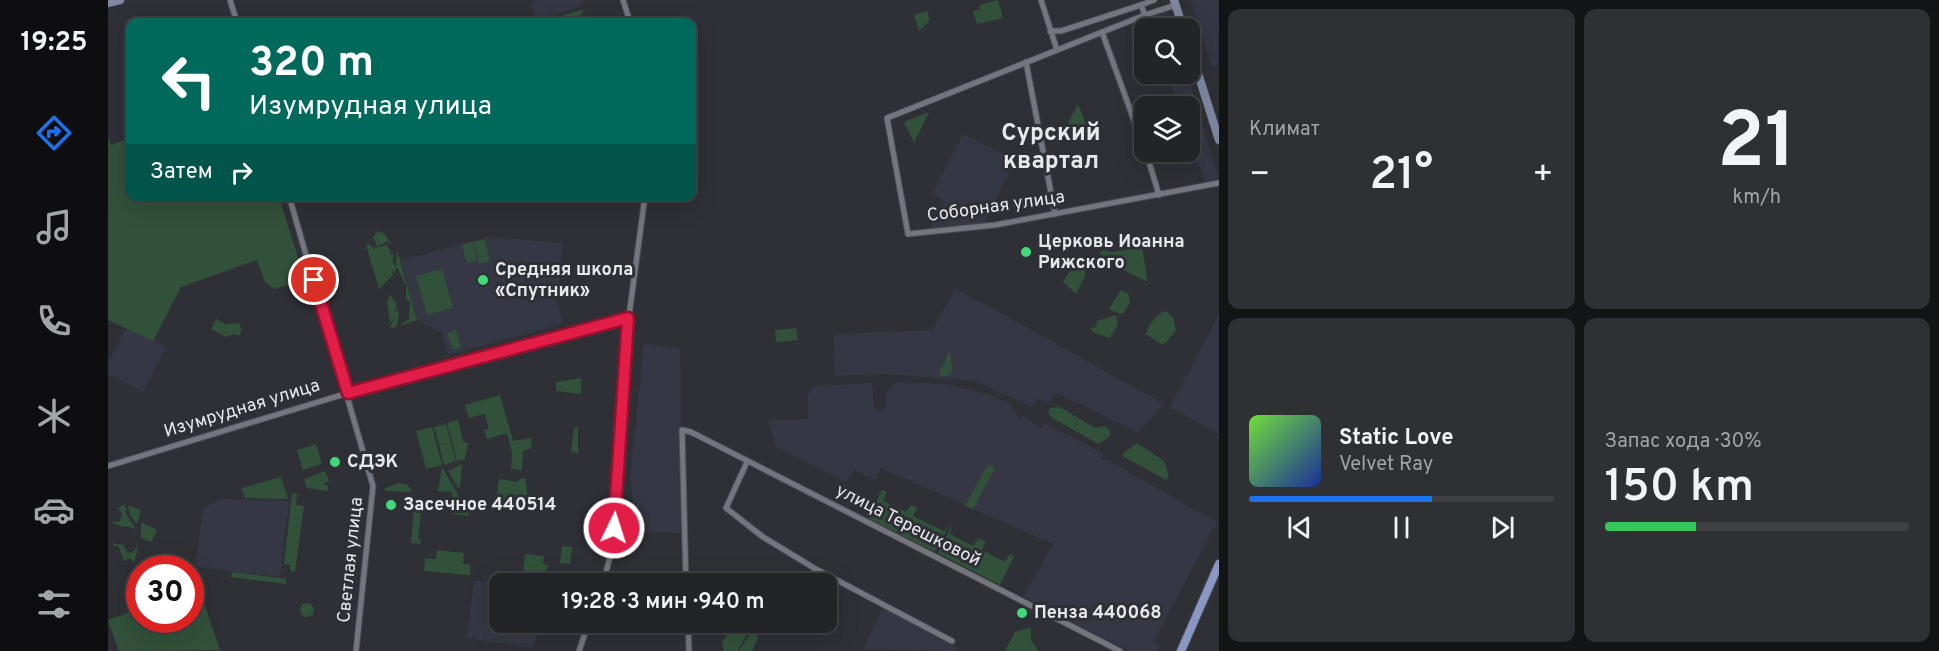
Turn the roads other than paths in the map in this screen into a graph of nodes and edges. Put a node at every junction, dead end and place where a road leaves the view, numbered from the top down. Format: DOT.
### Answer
graph roads {
  1 [pos="120,0"];
  2 [pos="230,0"];
  3 [pos="623,0"];
  4 [pos="1041,0"];
  5 [pos="1154,0"];
  6 [pos="1175,2"];
  7 [pos="108,3"];
  8 [pos="1142,5"];
  9 [pos="1145,15"];
  10 [pos="236,18"];
  11 [pos="629,18"];
  12 [pos="1181,18"];
  13 [pos="1050,31"];
  14 [pos="1102,32"];
  15 [pos="1056,50"];
  16 [pos="1026,62"];
  17 [pos="1200,80"];
  18 [pos="1134,120"];
  19 [pos="1219,140"];
  20 [pos="1149,162"];
  21 [pos="1219,183"];
  22 [pos="1159,195"];
  23 [pos="290,201"];
  24 [pos="644,201"];
  25 [pos="1055,214"];
  26 [pos="628,318"];
  27 [pos="348,393"];
  28 [pos="747,462"];
  29 [pos="108,466"];
  30 [pos="1219,564"];
  31 [pos="606,573"];
  32 [pos="686,573"];
  33 [pos="585,633"];
  34 [pos="689,633"];
  35 [pos="952,641"];
  36 [pos="356,651"];
  37 [pos="579,651"];
  38 [pos="690,651"];
  39 [pos="1120,651"];
  40 [pos="1181,651"];
  1 -- 7 [label="main road"];
  2 -- 10 [label="street"];
  3 -- 11 [label="street"];
  4 -- 13 [label="street"];
  5 -- 8 [label="street"];
  6 -- 9 [label="street, Соборная улица"];
  6 -- 12 [label="main road"];
  8 -- 9 [label="street"];
  8 -- 13 [label="street"];
  9 -- 14 [label="street, Соборная улица"];
  13 -- 15 [label="street"];
  14 -- 15 [label="street, Соборная улица"];
  14 -- 18 [label="street"];
  15 -- 16 [label="street, Соборная улица"];
  16 -- 25 [label="street"];
  16 -- 25 [label="street, Соборная улица"];
  17 -- 19 [label="main road"];
  20 -- 22 [label="street"];
  21 -- 22 [label="street, Соборная улица"];
  22 -- 25 [label="street, Соборная улица"];
  23 -- 27 [label="street, Светлая улица"];
  24 -- 26 [label="street"];
  26 -- 27 [label="street, Изумрудная улица"];
  26 -- 31 [label="street"];
  27 -- 29 [label="street, Изумрудная улица"];
  27 -- 36 [label="street, Светлая улица"];
  28 -- 32 [label="street, улица Терешковой"];
  28 -- 35 [label="street"];
  28 -- 39 [label="street, улица Терешковой"];
  30 -- 40 [label="main road"];
  33 -- 37 [label="street"];
  34 -- 38 [label="street"];
}
